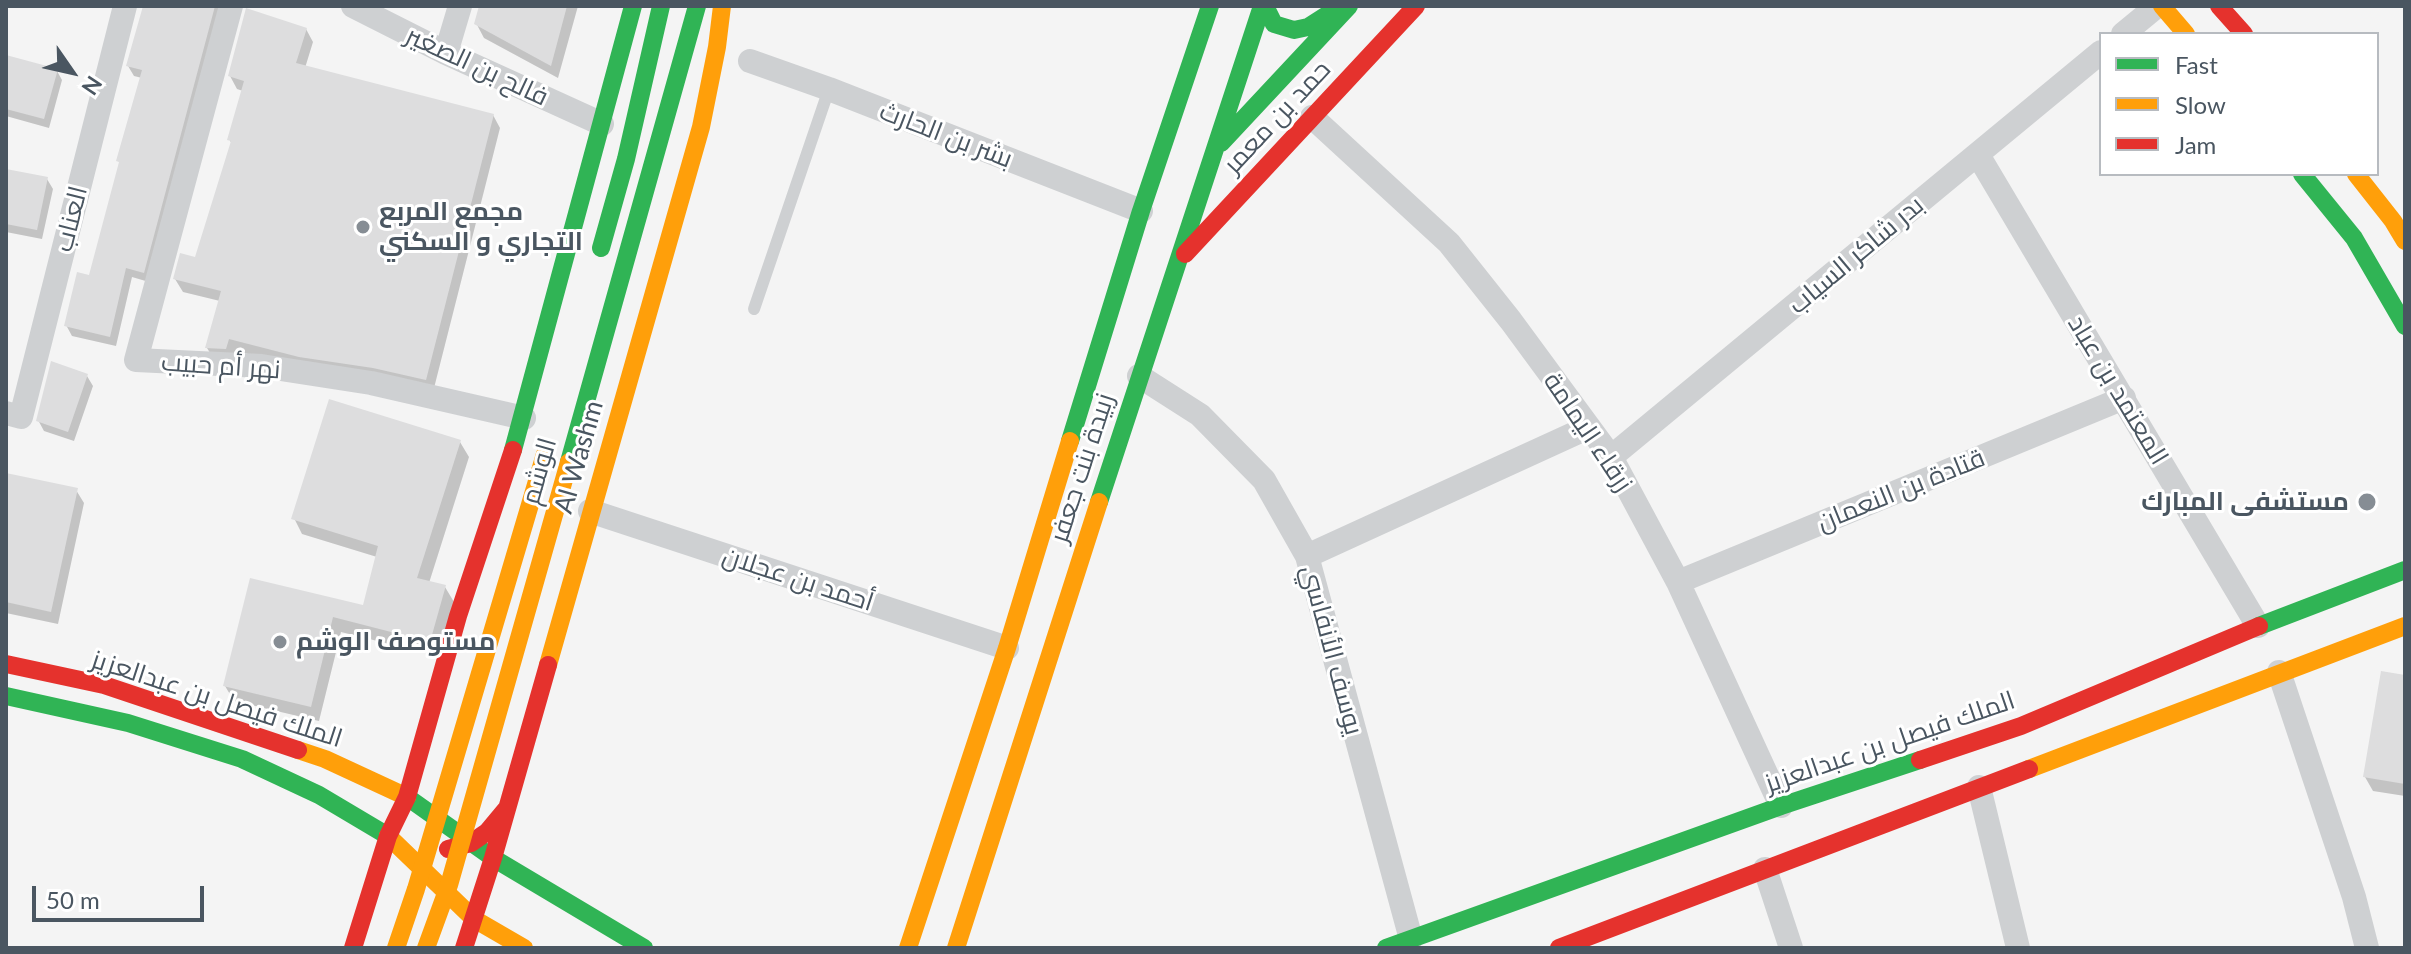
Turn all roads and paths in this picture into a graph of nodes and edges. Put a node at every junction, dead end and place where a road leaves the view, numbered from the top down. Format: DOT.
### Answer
graph roads {
  1 [pos="125,6"];
  2 [pos="231,6"];
  3 [pos="353,6"];
  4 [pos="460,6"];
  5 [pos="633,6"];
  6 [pos="661,6"];
  7 [pos="697,6"];
  8 [pos="722,6"];
  9 [pos="1210,6"];
  10 [pos="1264,6"];
  11 [pos="1340,6"];
  12 [pos="1349,6"];
  13 [pos="1416,6"];
  14 [pos="2159,6"];
  15 [pos="2219,6"];
  16 [pos="2126,32"];
  17 [pos="2184,32"];
  18 [pos="2242,32"];
  19 [pos="446,53"];
  20 [pos="2099,54"];
  21 [pos="750,61"];
  22 [pos="829,89"];
  23 [pos="1312,117"];
  24 [pos="602,124"];
  25 [pos="1213,152"];
  26 [pos="1978,155"];
  27 [pos="2304,176"];
  28 [pos="2358,176"];
  29 [pos="1141,211"];
  30 [pos="2405,241"];
  31 [pos="597,262"];
  32 [pos="1177,263"];
  33 [pos="754,309"];
  34 [pos="2405,326"];
  35 [pos="1139,376"];
  36 [pos="2124,398"];
  37 [pos="6,413"];
  38 [pos="524,418"];
  39 [pos="1589,427"];
  40 [pos="547,447"];
  41 [pos="1611,457"];
  42 [pos="590,511"];
  43 [pos="1307,556"];
  44 [pos="2405,570"];
  45 [pos="1678,582"];
  46 [pos="458,616"];
  47 [pos="2258,626"];
  48 [pos="2405,626"];
  49 [pos="553,646"];
  50 [pos="1007,648"];
  51 [pos="6,664"];
  52 [pos="2279,672"];
  53 [pos="6,696"];
  54 [pos="1979,787"];
  55 [pos="407,797"];
  56 [pos="1781,806"];
  57 [pos="507,808"];
  58 [pos="388,836"];
  59 [pos="463,846"];
  60 [pos="493,858"];
  61 [pos="1765,869"];
  62 [pos="471,916"];
  63 [pos="361,921"];
  64 [pos="1411,939"];
  65 [pos="914,942"];
  66 [pos="955,943"];
  67 [pos="353,948"];
  68 [pos="396,948"];
  69 [pos="426,948"];
  70 [pos="463,948"];
  71 [pos="524,948"];
  72 [pos="644,948"];
  73 [pos="1386,948"];
  74 [pos="1559,948"];
  75 [pos="1791,948"];
  76 [pos="2018,948"];
  77 [pos="2367,948"];
  1 -- 37 [label="street, العناب"];
  2 -- 38 [label="street, نهر أم حبيب"];
  3 -- 19 [label="street, فالح بن الصغير"];
  4 -- 19 [label="street"];
  5 -- 24 [label="street"];
  6 -- 31 [label="street"];
  7 -- 69 [label="street, الوشم, bridge"];
  8 -- 42 [label="street, Al Washm"];
  9 -- 29 [label="street, زبيدة بنت جعفر"];
  10 -- 11 [label="street"];
  10 -- 25 [label="street, زبيدة بنت جعفر"];
  12 -- 25 [label="street, حمد بن معمر"];
  13 -- 23 [label="street, حمد بن معمر"];
  14 -- 16 [label="street"];
  14 -- 17 [label="street"];
  15 -- 18 [label="street"];
  19 -- 24 [label="street, فالح بن الصغير"];
  20 -- 26 [label="street, بدر شاكر السياب"];
  21 -- 22 [label="street, بشر بن الحارث"];
  22 -- 29 [label="street, بشر بن الحارث"];
  22 -- 33 [label="lane"];
  23 -- 32 [label="street, حمد بن معمر"];
  23 -- 39 [label="street, زرقاء اليمامة"];
  24 -- 38 [label="street"];
  25 -- 32 [label="street, زبيدة بنت جعفر"];
  26 -- 36 [label="street, المعتمد بن عباد"];
  26 -- 41 [label="street, بدر شاكر السياب"];
  27 -- 34 [label="street"];
  28 -- 30 [label="street"];
  29 -- 50 [label="street, زبيدة بنت جعفر"];
  32 -- 35 [label="street, زبيدة بنت جعفر"];
  35 -- 43 [label="street, يوسف الأنفاسي"];
  35 -- 66 [label="street, زبيدة بنت جعفر"];
  36 -- 45 [label="street, قتادة بن النعمان"];
  36 -- 47 [label="street, المعتمد بن عباد"];
  38 -- 46 [label="street"];
  39 -- 41 [label="street, زرقاء اليمامة"];
  39 -- 43 [label="street"];
  40 -- 68 [label="street, الوشم, bridge"];
  41 -- 45 [label="street, زرقاء اليمامة"];
  42 -- 49 [label="street, Al Washm"];
  42 -- 50 [label="street, أحمد بن عجلان"];
  43 -- 64 [label="street, يوسف الأنفاسي"];
  44 -- 47 [label="street, الملك فيصل بن عبدالعزيز"];
  45 -- 56 [label="street, زرقاء اليمامة"];
  46 -- 49 [label="street"];
  46 -- 55 [label="street"];
  47 -- 56 [label="street, الملك فيصل بن عبدالعزيز"];
  48 -- 52 [label="street"];
  49 -- 57 [label="street, Al Washm"];
  50 -- 65 [label="street, زبيدة بنت جعفر"];
  51 -- 55 [label="street, الملك فيصل بن عبدالعزيز"];
  52 -- 54 [label="street"];
  52 -- 77 [label="street"];
  53 -- 58 [label="street, الملك فيصل بن عبدالعزيز"];
  54 -- 61 [label="street"];
  54 -- 76 [label="street"];
  55 -- 58 [label="street"];
  55 -- 59 [label="street, الملك فيصل بن عبدالعزيز"];
  56 -- 64 [label="street, الملك فيصل بن عبدالعزيز"];
  57 -- 59 [label="street"];
  57 -- 60 [label="street, Al Washm"];
  58 -- 59 [label="street"];
  58 -- 62 [label="street"];
  58 -- 63 [label="street"];
  59 -- 60 [label="street, الملك فيصل بن عبدالعزيز"];
  59 -- 62 [label="street"];
  60 -- 62 [label="street, Al Washm"];
  60 -- 72 [label="street"];
  61 -- 74 [label="street"];
  61 -- 75 [label="street"];
  62 -- 70 [label="street"];
  62 -- 71 [label="street"];
  63 -- 67 [label="street"];
  63 -- 70 [label="street"];
  64 -- 73 [label="street, الملك فيصل بن عبدالعزيز"];
}
